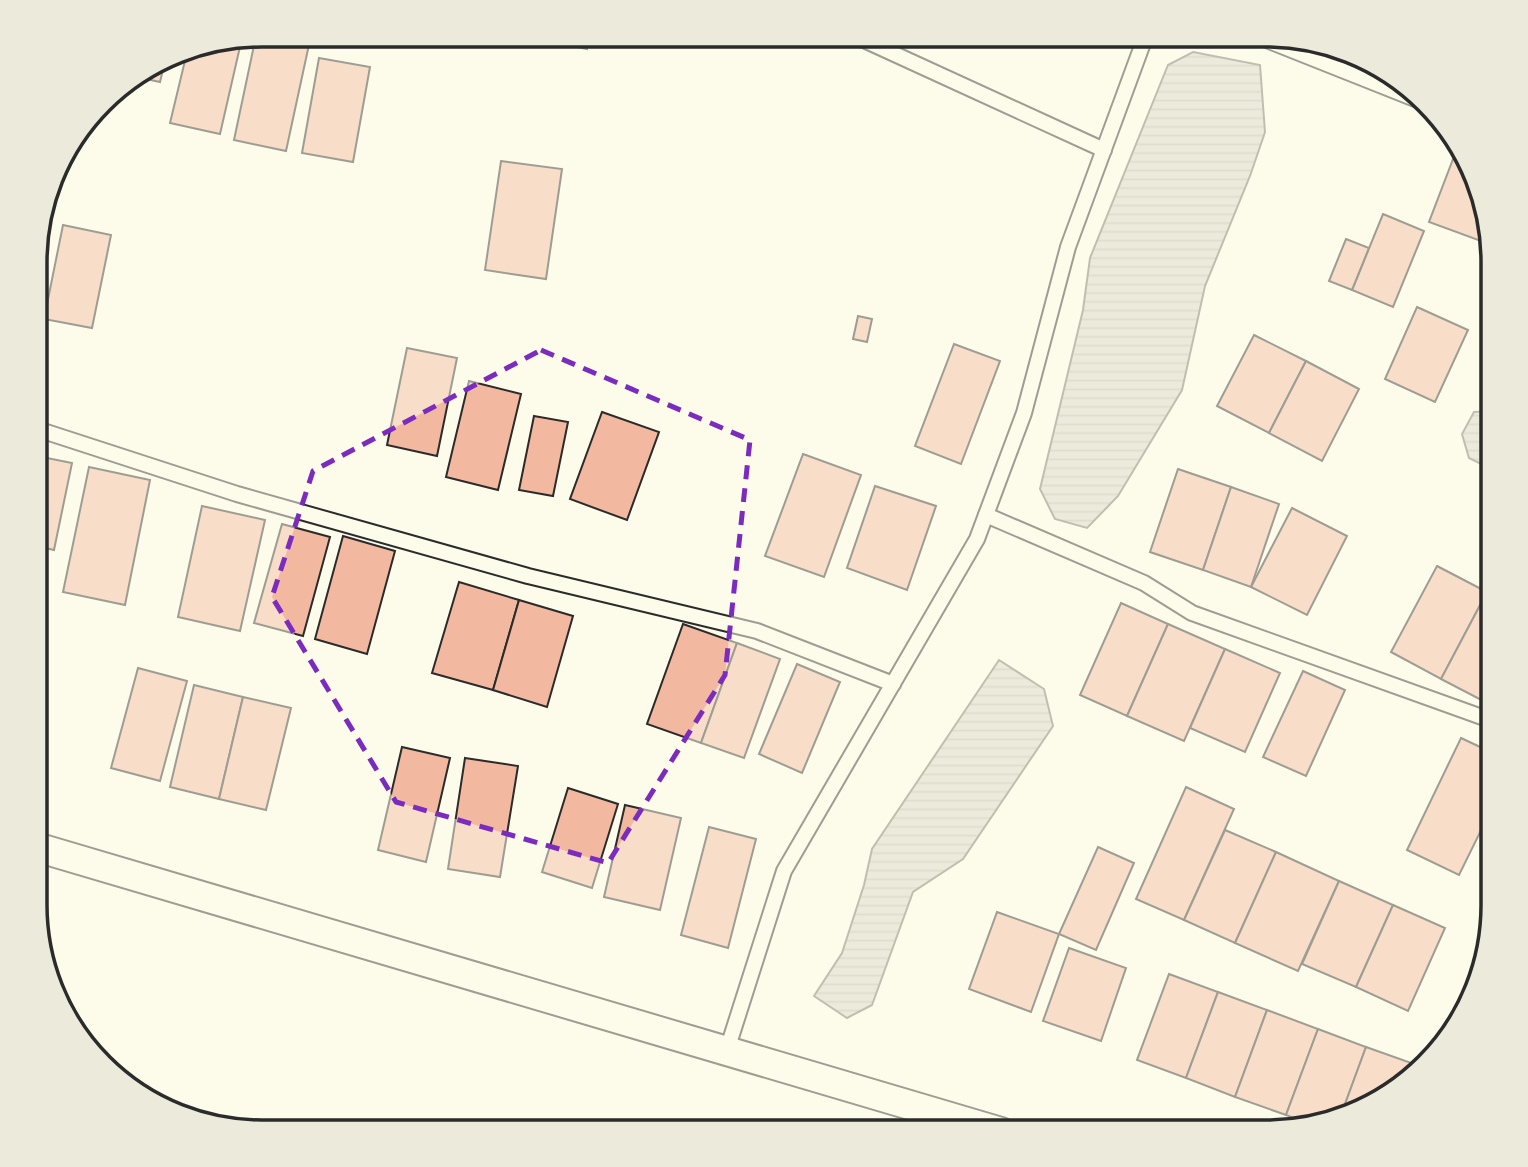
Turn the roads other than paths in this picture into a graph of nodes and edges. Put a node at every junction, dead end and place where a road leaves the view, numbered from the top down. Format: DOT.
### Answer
graph roads {
  1 [pos="881,48"];
  2 [pos="1141,48"];
  3 [pos="1286,49"];
  4 [pos="1397,92"];
  5 [pos="1104,150"];
  6 [pos="47,432"];
  7 [pos="986,515"];
  8 [pos="892,684"];
  9 [pos="1480,716"];
  10 [pos="48,850"];
  11 [pos="727,1050"];
  12 [pos="960,1120"];
  1 -- 5 [label="lane"];
  2 -- 5 [label="lane"];
  3 -- 4 [label="lane"];
  5 -- 7 [label="lane"];
  6 -- 8 [label="lane"];
  7 -- 8 [label="lane"];
  7 -- 9 [label="lane"];
  8 -- 11 [label="lane"];
  10 -- 11 [label="street"];
  11 -- 12 [label="street"];
}
